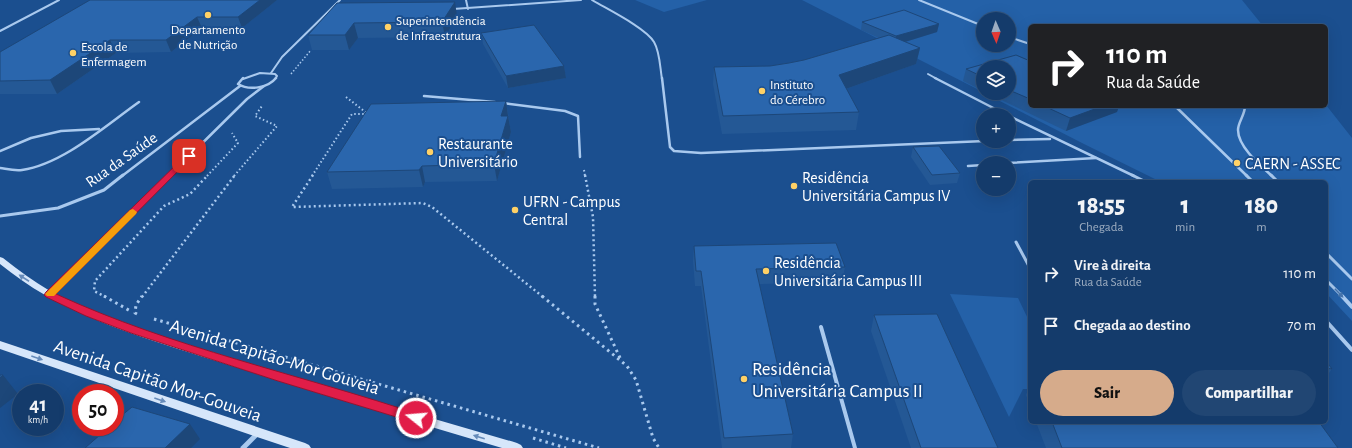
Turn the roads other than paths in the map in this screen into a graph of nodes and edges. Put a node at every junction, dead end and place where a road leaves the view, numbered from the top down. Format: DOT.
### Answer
graph roads {
  1 [pos="59,0"];
  2 [pos="340,0"];
  3 [pos="466,0"];
  4 [pos="582,0"];
  5 [pos="592,0"];
  6 [pos="919,0"];
  7 [pos="335,5"];
  8 [pos="342,5"];
  9 [pos="468,9"];
  10 [pos="449,10"];
  11 [pos="976,23"];
  12 [pos="0,31"];
  13 [pos="1016,39"];
  14 [pos="1028,43"];
  15 [pos="271,73"];
  16 [pos="928,74"];
  17 [pos="240,86"];
  18 [pos="264,86"];
  19 [pos="424,96"];
  20 [pos="139,102"];
  21 [pos="993,108"];
  22 [pos="1177,108"];
  23 [pos="1245,108"];
  24 [pos="1016,120"];
  25 [pos="100,128"];
  26 [pos="1052,139"];
  27 [pos="1016,140"];
  28 [pos="976,141"];
  29 [pos="0,151"];
  30 [pos="580,157"];
  31 [pos="1098,158"];
  32 [pos="1016,163"];
  33 [pos="976,165"];
  34 [pos="968,166"];
  35 [pos="0,168"];
  36 [pos="1142,180"];
  37 [pos="1251,180"];
  38 [pos="1276,180"];
  39 [pos="0,216"];
  40 [pos="1016,242"];
  41 [pos="1328,255"];
  42 [pos="0,260"];
  43 [pos="1028,264"];
  44 [pos="1352,279"];
  45 [pos="1328,282"];
  46 [pos="49,295"];
  47 [pos="1352,307"];
  48 [pos="1328,322"];
  49 [pos="821,327"];
  50 [pos="0,345"];
  51 [pos="1352,350"];
  52 [pos="258,433"];
  53 [pos="243,448"];
  54 [pos="305,448"];
  55 [pos="517,448"];
  56 [pos="855,448"];
  1 -- 12 [label="lane"];
  2 -- 7 [label="lane"];
  3 -- 9 [label="lane"];
  4 -- 9 [label="lane"];
  5 -- 28 [label="lane"];
  6 -- 11 [label="lane"];
  7 -- 8 [label="lane"];
  7 -- 15 [label="lane"];
  9 -- 10 [label="lane"];
  13 -- 14 [label="lane"];
  15 -- 17 [label="lane, Rua da Saúde"];
  15 -- 18 [label="lane"];
  16 -- 21 [label="lane"];
  17 -- 18 [label="lane"];
  17 -- 39 [label="lane, Rua da Saúde"];
  18 -- 46 [label="lane"];
  19 -- 30 [label="lane"];
  20 -- 25 [label="lane"];
  22 -- 37 [label="lane"];
  23 -- 38 [label="lane"];
  24 -- 26 [label="lane"];
  25 -- 29 [label="lane"];
  25 -- 35 [label="lane"];
  26 -- 27 [label="lane"];
  26 -- 31 [label="lane"];
  31 -- 32 [label="lane"];
  31 -- 36 [label="lane"];
  33 -- 34 [label="lane"];
  40 -- 43 [label="lane"];
  41 -- 44 [label="lane"];
  46 -- 42 [label="main road, Avenida Capitão-Mor Gouveia, one-way"];
  45 -- 47 [label="lane, one-way"];
  55 -- 46 [label="main road, Avenida Capitão-Mor Gouveia, one-way"];
  48 -- 51 [label="lane"];
  49 -- 56 [label="lane"];
  50 -- 52 [label="main road, Avenida Capitão Mor-Gouveia, one-way"];
  52 -- 53 [label="street"];
  52 -- 54 [label="main road, Avenida Capitão Mor-Gouveia"];
}
